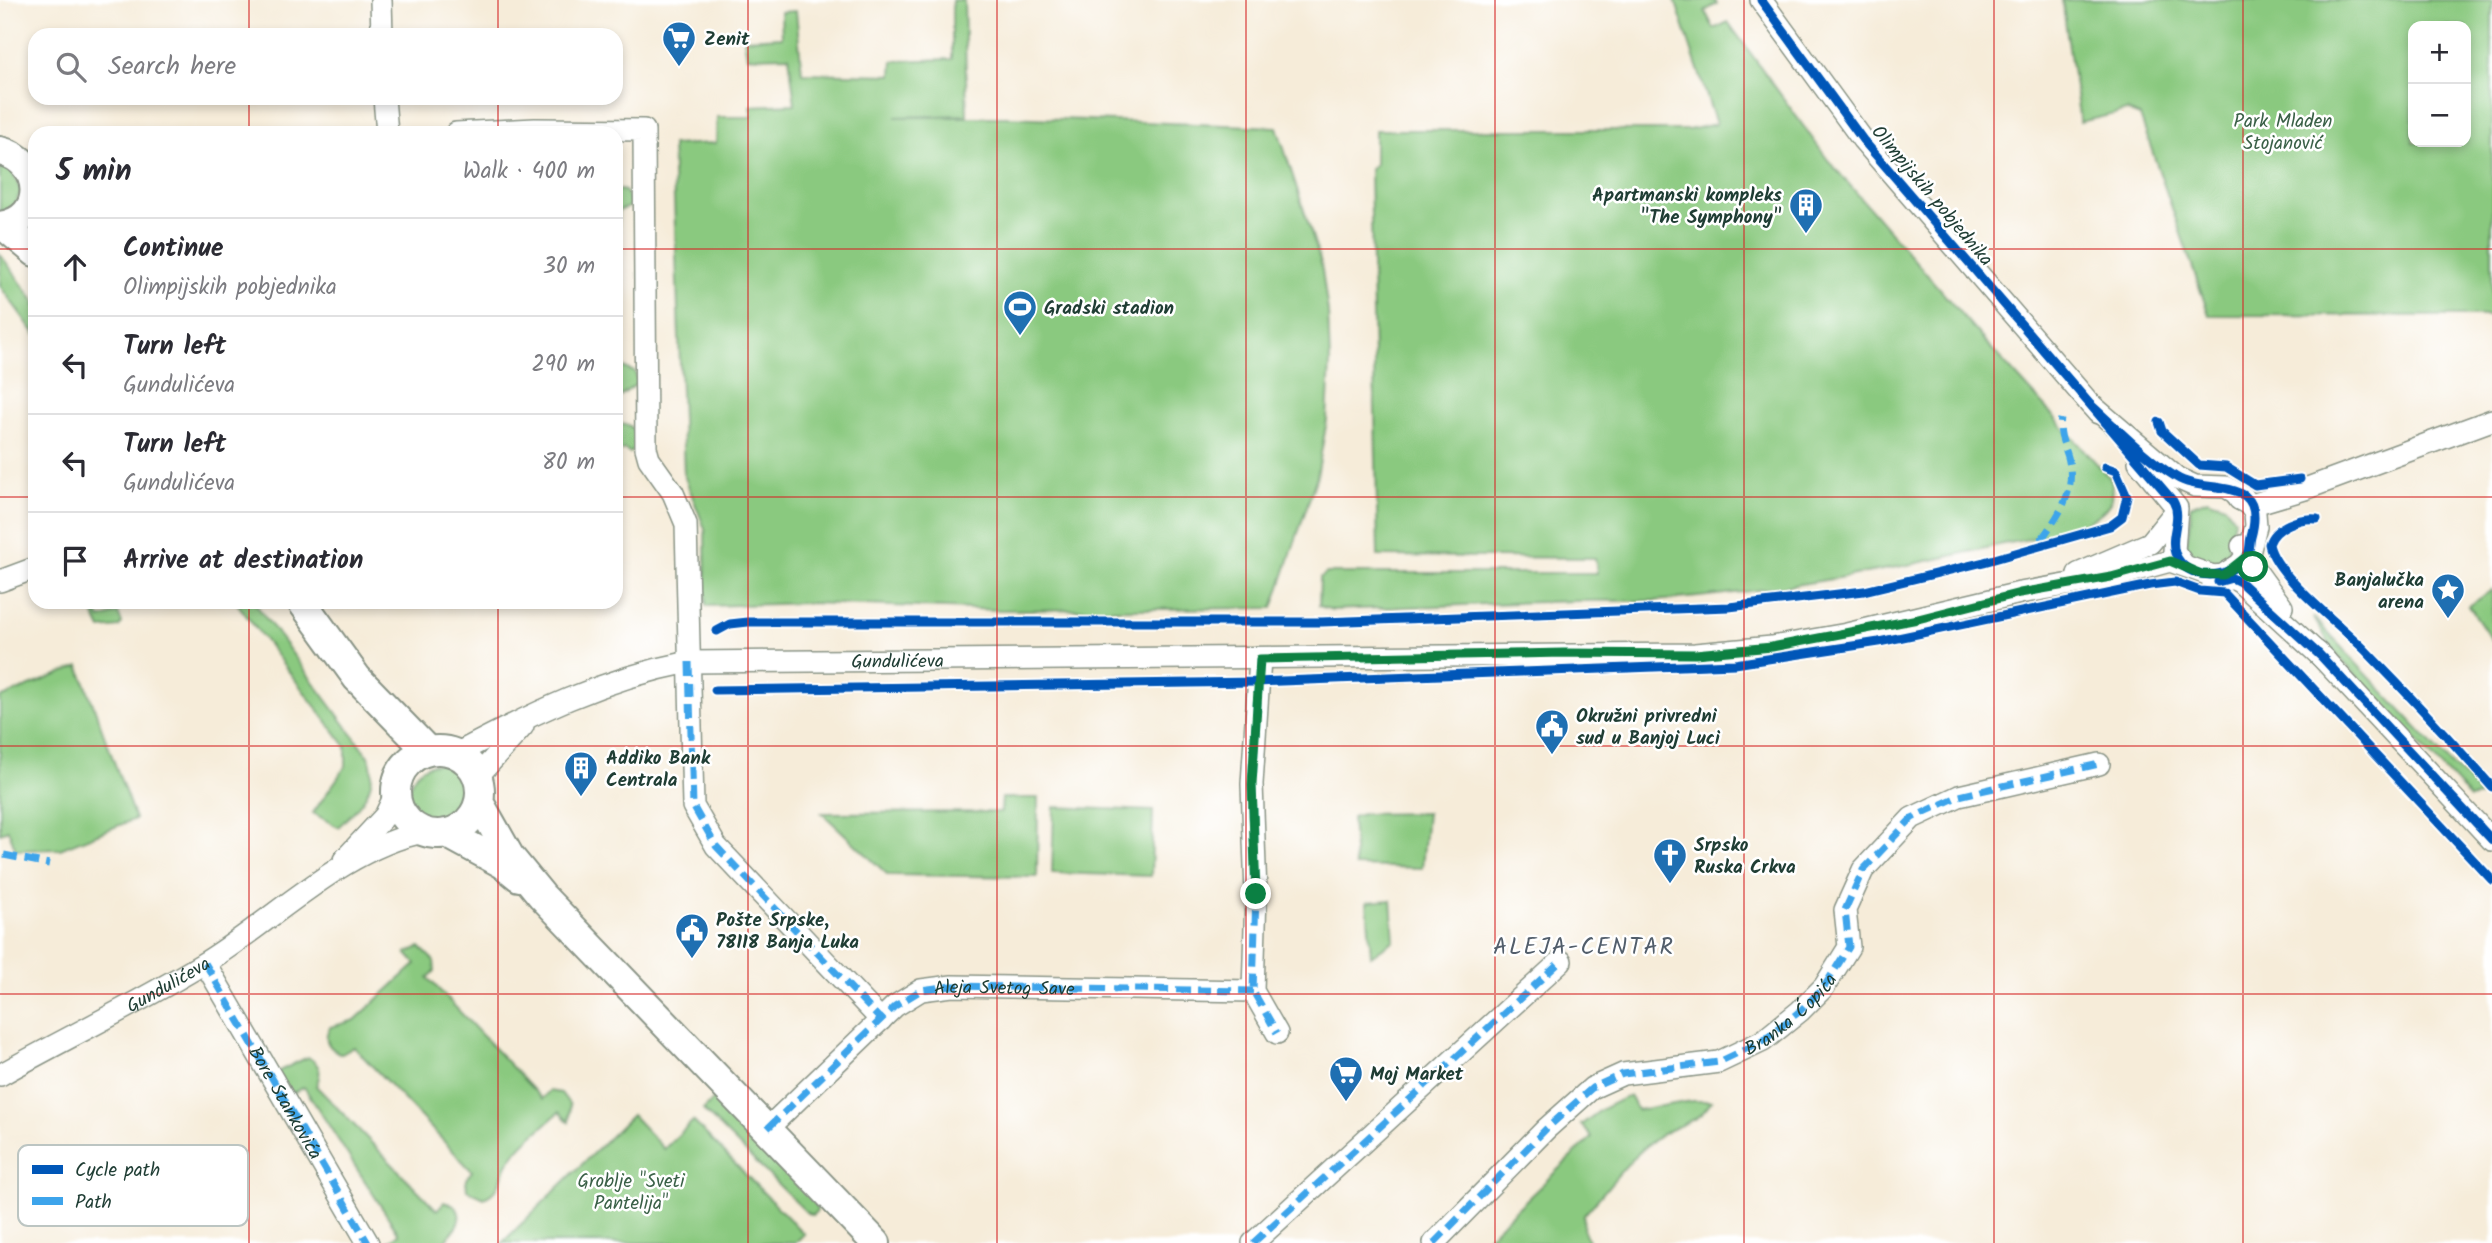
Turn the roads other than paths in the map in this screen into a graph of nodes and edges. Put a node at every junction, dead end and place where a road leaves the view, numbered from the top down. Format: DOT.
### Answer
graph roads {
  1 [pos="381,0"];
  2 [pos="1761,0"];
  3 [pos="382,28"];
  4 [pos="385,105"];
  5 [pos="386,126"];
  6 [pos="623,130"];
  7 [pos="15,153"];
  8 [pos="28,169"];
  9 [pos="28,210"];
  10 [pos="2,226"];
  11 [pos="28,246"];
  12 [pos="2090,404"];
  13 [pos="2492,420"];
  14 [pos="2492,434"];
  15 [pos="2197,489"];
  16 [pos="2228,494"];
  17 [pos="2253,512"];
  18 [pos="2170,513"];
  19 [pos="2249,552"];
  20 [pos="2177,565"];
  21 [pos="28,571"];
  22 [pos="2231,575"];
  23 [pos="0,581"];
  24 [pos="2020,593"];
  25 [pos="307,609"];
  26 [pos="1260,659"];
  27 [pos="2325,660"];
  28 [pos="689,662"];
  29 [pos="357,678"];
  30 [pos="543,709"];
  31 [pos="428,751"];
  32 [pos="456,754"];
  33 [pos="2099,764"];
  34 [pos="400,780"];
  35 [pos="478,789"];
  36 [pos="435,833"];
  37 [pos="2492,840"];
  38 [pos="327,877"];
  39 [pos="542,896"];
  40 [pos="1561,961"];
  41 [pos="205,962"];
  42 [pos="1253,991"];
  43 [pos="881,1020"];
  44 [pos="1277,1033"];
  45 [pos="0,1075"];
  46 [pos="768,1128"];
  47 [pos="368,1243"];
  48 [pos="876,1243"];
  49 [pos="1253,1243"];
  50 [pos="1434,1243"];
  1 -- 3 [label="street"];
  2 -- 12 [label="street, Olimpijskih pobjednika"];
  4 -- 5 [label="street"];
  6 -- 28 [label="street"];
  7 -- 8 [label="main road"];
  9 -- 10 [label="main road"];
  10 -- 11 [label="main road"];
  12 -- 15 [label="street, Olimpijskih pobjednika"];
  12 -- 18 [label="street, Olimpijskih pobjednika"];
  13 -- 17 [label="street"];
  14 -- 17 [label="street"];
  15 -- 16 [label="street, Olimpijskih pobjednika"];
  15 -- 17 [label="street"];
  15 -- 18 [label="street"];
  16 -- 17 [label="street, Olimpijskih pobjednika"];
  16 -- 19 [label="street"];
  17 -- 19 [label="street"];
  18 -- 20 [label="street"];
  18 -- 24 [label="street, Gundulićeva"];
  19 -- 22 [label="street"];
  19 -- 27 [label="street"];
  20 -- 22 [label="street"];
  20 -- 24 [label="street, Gundulićeva"];
  21 -- 23 [label="street"];
  22 -- 27 [label="street"];
  24 -- 26 [label="street, Gundulićeva"];
  25 -- 29 [label="main road"];
  26 -- 28 [label="street, Gundulićeva"];
  26 -- 42 [label="street"];
  27 -- 37 [label="street"];
  28 -- 30 [label="street, Gundulićeva"];
  28 -- 43 [label="street"];
  29 -- 31 [label="main road"];
  29 -- 34 [label="main road"];
  30 -- 32 [label="street, Gundulićeva"];
  30 -- 35 [label="street, Gundulićeva"];
  31 -- 32 [label="main road"];
  31 -- 34 [label="main road"];
  32 -- 35 [label="main road"];
  33 -- 50 [label="street, Branka Ćopića"];
  34 -- 36 [label="main road"];
  34 -- 38 [label="street, Gundulićeva"];
  35 -- 36 [label="main road"];
  35 -- 39 [label="main road"];
  36 -- 38 [label="street, Gundulićeva"];
  36 -- 39 [label="main road"];
  38 -- 41 [label="street, Gundulićeva"];
  39 -- 46 [label="main road"];
  40 -- 49 [label="street"];
  41 -- 45 [label="street, Gundulićeva"];
  41 -- 47 [label="street, Bore Stankovića"];
  42 -- 43 [label="street, Aleja Svetog Save"];
  42 -- 44 [label="street"];
  43 -- 46 [label="street, Aleja Svetog Save"];
  46 -- 48 [label="main road"];
}
